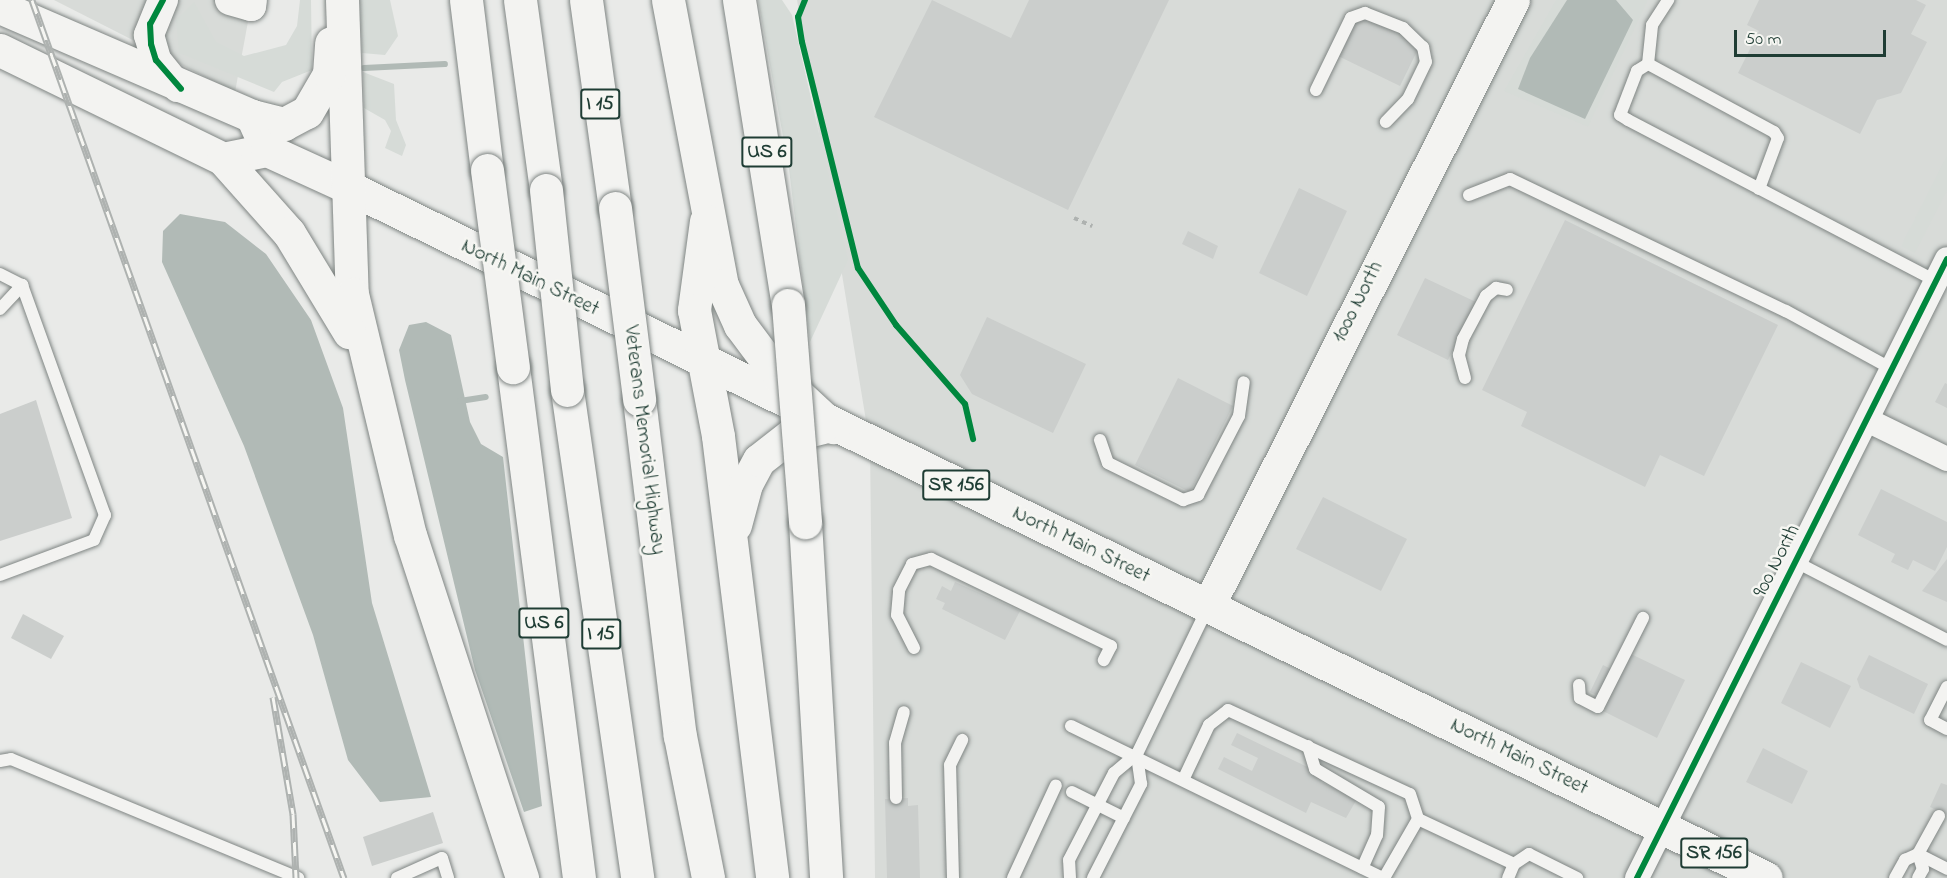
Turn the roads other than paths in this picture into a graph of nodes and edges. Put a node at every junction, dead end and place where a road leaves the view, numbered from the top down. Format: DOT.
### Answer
graph roads {
  1 [pos="163,0"];
  2 [pos="336,0"];
  3 [pos="342,0"];
  4 [pos="466,0"];
  5 [pos="520,0"];
  6 [pos="586,0"];
  7 [pos="668,0"];
  8 [pos="739,0"];
  9 [pos="1513,0"];
  10 [pos="1668,0"];
  11 [pos="0,7"];
  12 [pos="0,50"];
  13 [pos="1648,64"];
  14 [pos="181,89"];
  15 [pos="1316,90"];
  16 [pos="252,116"];
  17 [pos="1386,122"];
  18 [pos="267,150"];
  19 [pos="223,159"];
  20 [pos="348,187"];
  21 [pos="1759,189"];
  22 [pos="1469,195"];
  23 [pos="706,221"];
  24 [pos="1947,260"];
  25 [pos="0,274"];
  26 [pos="1936,281"];
  27 [pos="22,285"];
  28 [pos="1507,290"];
  29 [pos="0,309"];
  30 [pos="704,364"];
  31 [pos="1892,369"];
  32 [pos="371,376"];
  33 [pos="1465,378"];
  34 [pos="1244,382"];
  35 [pos="1867,420"];
  36 [pos="833,427"];
  37 [pos="1100,440"];
  38 [pos="1947,459"];
  39 [pos="732,552"];
  40 [pos="1796,562"];
  41 [pos="0,575"];
  42 [pos="1208,606"];
  43 [pos="1643,618"];
  44 [pos="1947,640"];
  45 [pos="914,648"];
  46 [pos="1104,660"];
  47 [pos="1579,685"];
  48 [pos="1947,687"];
  49 [pos="904,712"];
  50 [pos="1071,726"];
  51 [pos="1947,729"];
  52 [pos="962,740"];
  53 [pos="1308,746"];
  54 [pos="1137,754"];
  55 [pos="0,761"];
  56 [pos="1184,778"];
  57 [pos="1056,785"];
  58 [pos="1072,792"];
  59 [pos="896,798"];
  60 [pos="1097,805"];
  61 [pos="1938,816"];
  62 [pos="1124,818"];
  63 [pos="1418,819"];
  64 [pos="1662,827"];
  65 [pos="1918,854"];
  66 [pos="1514,864"];
  67 [pos="1362,868"];
  68 [pos="1947,869"];
  69 [pos="298,878"];
  70 [pos="397,878"];
  71 [pos="448,878"];
  72 [pos="522,878"];
  73 [pos="579,878"];
  74 [pos="637,878"];
  75 [pos="708,878"];
  76 [pos="772,878"];
  77 [pos="826,878"];
  78 [pos="953,878"];
  79 [pos="1013,878"];
  80 [pos="1070,878"];
  81 [pos="1093,878"];
  82 [pos="1383,878"];
  83 [pos="1508,878"];
  84 [pos="1577,878"];
  85 [pos="1637,878"];
  86 [pos="1766,878"];
  87 [pos="1895,878"];
  88 [pos="1918,878"];
  1 -- 14 [label="street"];
  2 -- 16 [label="main road"];
  3 -- 20 [label="main road"];
  4 -- 73 [label="main road, US 6, bridge"];
  5 -- 74 [label="main road, I 15, bridge"];
  6 -- 75 [label="main road, Veterans Memorial Highway / I 15, bridge"];
  7 -- 23 [label="main road"];
  8 -- 77 [label="main road, US 6, bridge"];
  9 -- 42 [label="main road, 1000 North"];
  10 -- 13 [label="lane"];
  11 -- 14 [label="main road"];
  12 -- 19 [label="main road"];
  13 -- 21 [label="lane"];
  13 -- 21 [label="lane"];
  14 -- 16 [label="main road"];
  15 -- 17 [label="lane"];
  16 -- 18 [label="main road"];
  18 -- 19 [label="main road"];
  18 -- 20 [label="main road, North Main Street"];
  19 -- 32 [label="main road"];
  20 -- 30 [label="main road, North Main Street / SR 156"];
  20 -- 32 [label="main road"];
  21 -- 26 [label="lane"];
  22 -- 31 [label="lane"];
  23 -- 30 [label="main road"];
  23 -- 36 [label="main road"];
  24 -- 26 [label="street, 900 North"];
  25 -- 27 [label="lane"];
  26 -- 31 [label="street, 900 North"];
  27 -- 29 [label="lane"];
  27 -- 41 [label="lane"];
  28 -- 33 [label="lane"];
  30 -- 36 [label="main road, North Main Street / SR 156"];
  30 -- 39 [label="main road"];
  31 -- 35 [label="street, 900 North"];
  32 -- 72 [label="main road"];
  34 -- 37 [label="lane"];
  35 -- 38 [label="street"];
  35 -- 40 [label="street, 900 North"];
  36 -- 39 [label="main road"];
  36 -- 42 [label="main road, North Main Street / SR 156"];
  39 -- 76 [label="main road"];
  40 -- 44 [label="lane"];
  40 -- 64 [label="street, 900 North"];
  42 -- 54 [label="lane"];
  42 -- 64 [label="main road, North Main Street / SR 156"];
  43 -- 47 [label="lane"];
  45 -- 46 [label="lane"];
  48 -- 51 [label="lane"];
  49 -- 59 [label="lane"];
  50 -- 54 [label="lane"];
  52 -- 78 [label="lane"];
  53 -- 56 [label="lane"];
  53 -- 63 [label="lane"];
  53 -- 67 [label="lane"];
  54 -- 56 [label="lane"];
  54 -- 60 [label="lane"];
  54 -- 62 [label="lane"];
  55 -- 69 [label="lane"];
  56 -- 67 [label="lane"];
  57 -- 79 [label="lane"];
  58 -- 60 [label="lane"];
  60 -- 62 [label="lane"];
  60 -- 80 [label="lane"];
  61 -- 65 [label="lane"];
  62 -- 81 [label="lane"];
  63 -- 66 [label="lane"];
  63 -- 82 [label="lane"];
  64 -- 85 [label="street, 900 North"];
  64 -- 86 [label="main road, North Main Street / SR 156"];
  65 -- 68 [label="lane"];
  65 -- 87 [label="lane"];
  65 -- 88 [label="lane"];
  66 -- 83 [label="lane"];
  66 -- 84 [label="lane"];
  67 -- 82 [label="lane"];
  70 -- 71 [label="lane"];
}
